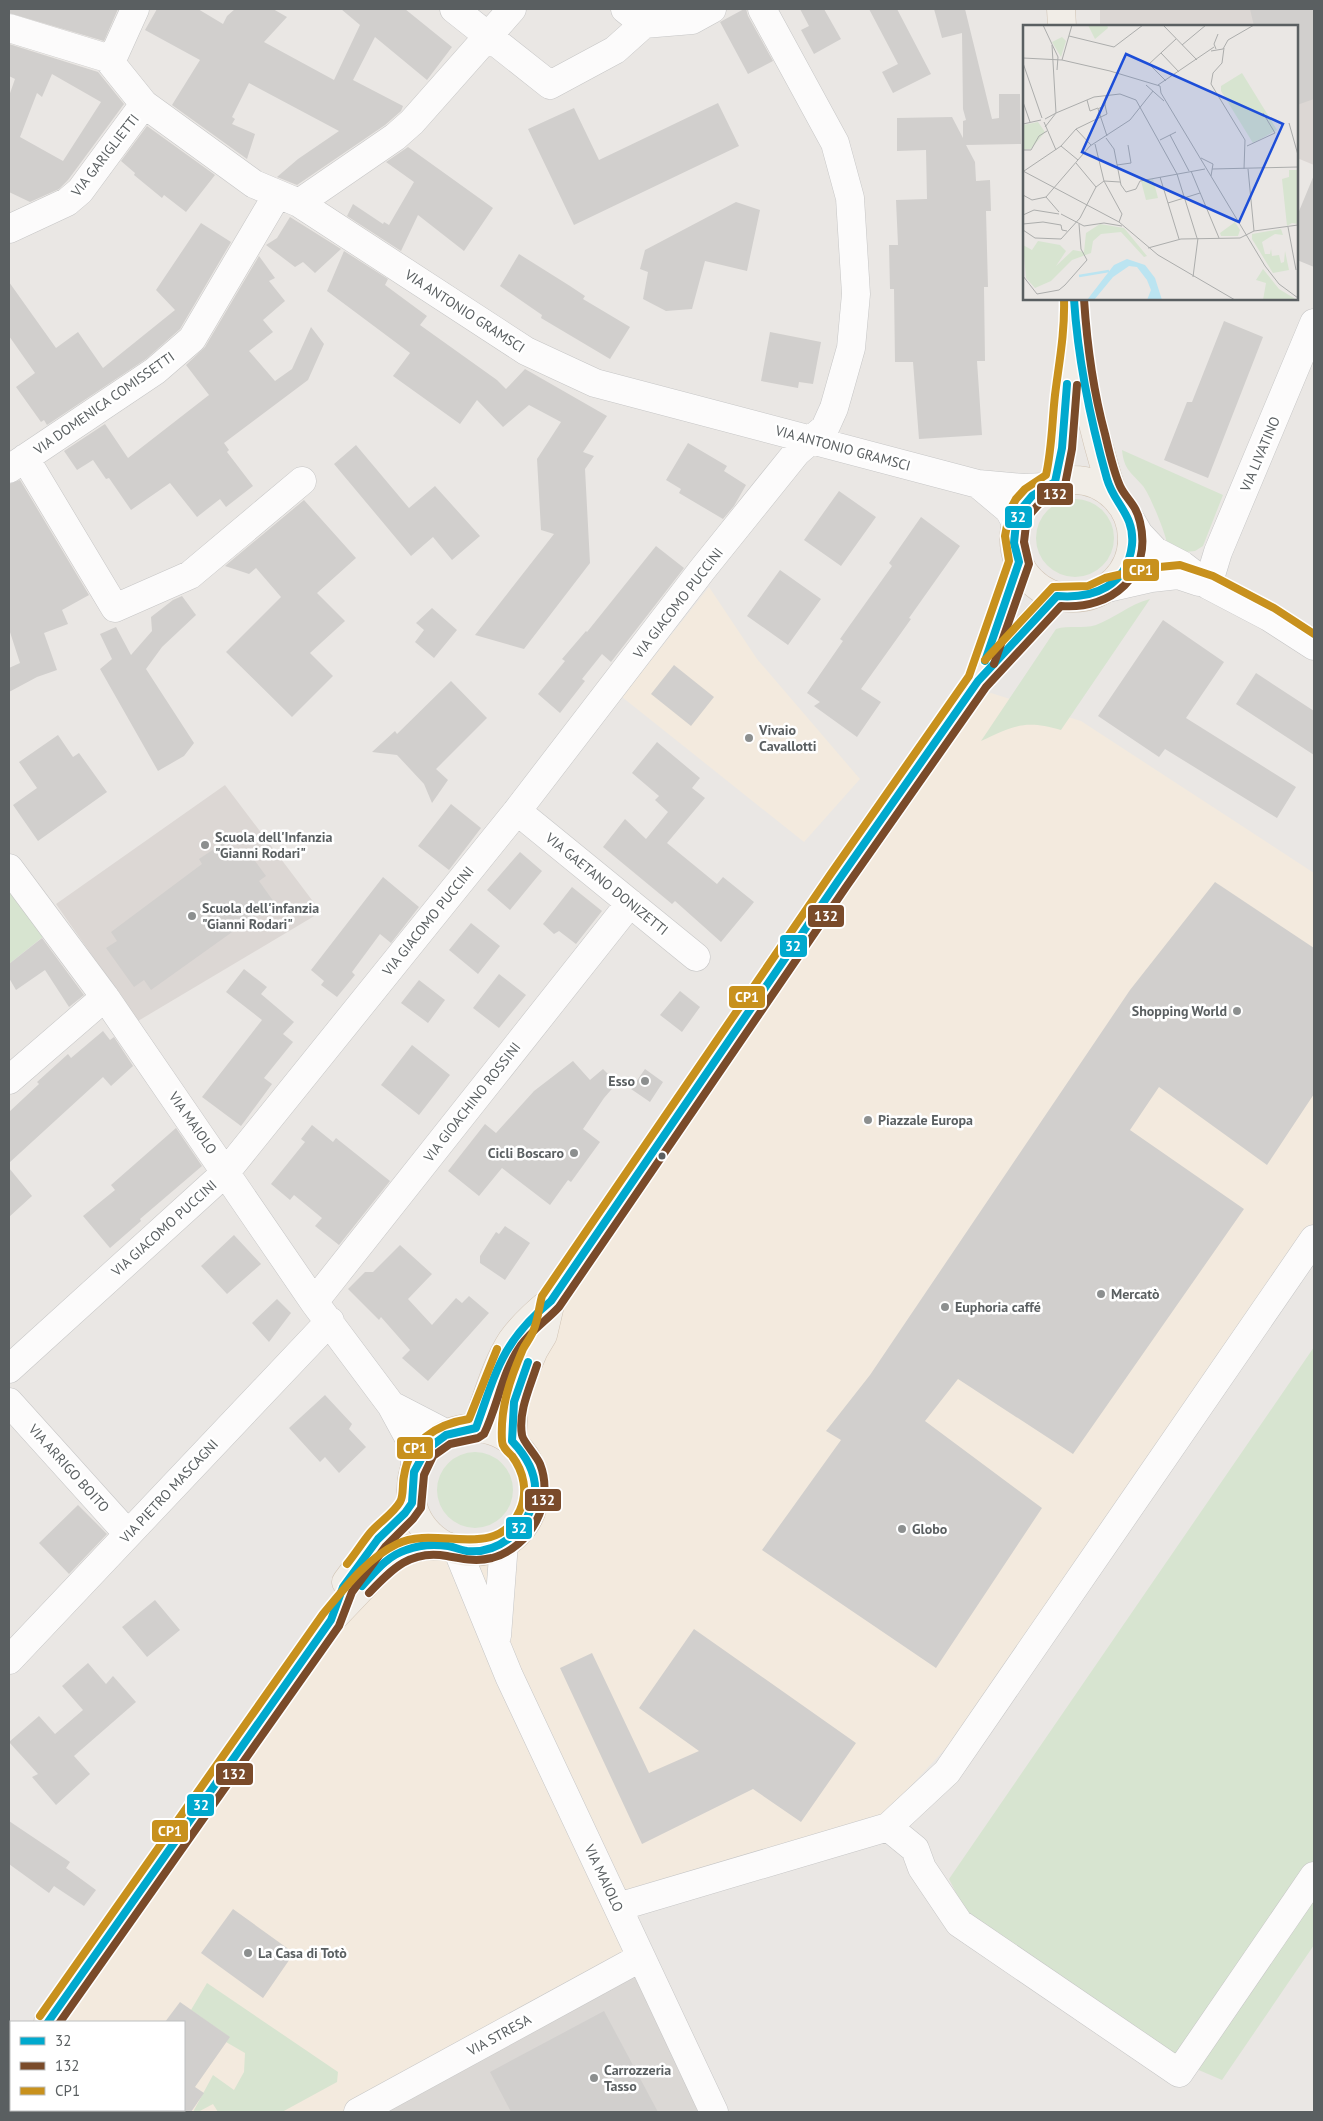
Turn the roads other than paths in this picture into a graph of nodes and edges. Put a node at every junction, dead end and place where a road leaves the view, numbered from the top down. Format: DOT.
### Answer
graph roads {
  1 [pos="135,9"];
  2 [pos="454,9"];
  3 [pos="512,9"];
  4 [pos="712,9"];
  5 [pos="762,9"];
  6 [pos="1061,9"];
  7 [pos="635,16"];
  8 [pos="1062,25"];
  9 [pos="9,28"];
  10 [pos="487,35"];
  11 [pos="111,62"];
  12 [pos="144,104"];
  13 [pos="288,199"];
  14 [pos="9,229"];
  15 [pos="1074,300"];
  16 [pos="1314,323"];
  17 [pos="1075,327"];
  18 [pos="811,440"];
  19 [pos="17,464"];
  20 [pos="302,481"];
  21 [pos="978,484"];
  22 [pos="1050,484"];
  23 [pos="1120,504"];
  24 [pos="1016,523"];
  25 [pos="1019,562"];
  26 [pos="1208,585"];
  27 [pos="1107,588"];
  28 [pos="1057,596"];
  29 [pos="1314,646"];
  30 [pos="978,681"];
  31 [pos="517,811"];
  32 [pos="9,868"];
  33 [pos="630,903"];
  34 [pos="696,956"];
  35 [pos="105,997"];
  36 [pos="9,1080"];
  37 [pos="226,1172"];
  38 [pos="1314,1239"];
  39 [pos="550,1301"];
  40 [pos="322,1311"];
  41 [pos="9,1369"];
  42 [pos="9,1402"];
  43 [pos="390,1405"];
  44 [pos="476,1428"];
  45 [pos="448,1434"];
  46 [pos="512,1441"];
  47 [pos="415,1466"];
  48 [pos="412,1503"];
  49 [pos="128,1534"];
  50 [pos="504,1543"];
  51 [pos="452,1547"];
  52 [pos="331,1620"];
  53 [pos="496,1643"];
  54 [pos="9,1660"];
  55 [pos="888,1826"];
  56 [pos="1314,1876"];
  57 [pos="618,1907"];
  58 [pos="640,1958"];
  59 [pos="49,2021"];
  60 [pos="358,2112"];
  61 [pos="714,2112"];
  1 -- 11 [label="street"];
  2 -- 10 [label="street"];
  3 -- 10 [label="street"];
  4 -- 7 [label="street"];
  5 -- 18 [label="street, VIA GIACOMO PUCCINI"];
  6 -- 8 [label="main road"];
  7 -- 10 [label="street"];
  9 -- 11 [label="street, VIA ANTONIO GRAMSCI"];
  10 -- 13 [label="street"];
  11 -- 12 [label="street, VIA ANTONIO GRAMSCI"];
  12 -- 13 [label="street, VIA ANTONIO GRAMSCI"];
  12 -- 14 [label="street, VIA GARIGLIETTI"];
  13 -- 18 [label="street, VIA ANTONIO GRAMSCI"];
  13 -- 19 [label="street, VIA DOMENICA COMISSETTI"];
  15 -- 17 [label="main road"];
  16 -- 26 [label="street, VIA LIVATINO"];
  17 -- 22 [label="main road"];
  17 -- 23 [label="main road"];
  18 -- 21 [label="street, VIA ANTONIO GRAMSCI"];
  18 -- 31 [label="street, VIA GIACOMO PUCCINI"];
  19 -- 20 [label="street, VIA DOMENICA COMISSETTI"];
  21 -- 22 [label="street, VIA ANTONIO GRAMSCI"];
  21 -- 24 [label="street, VIA ANTONIO GRAMSCI"];
  22 -- 23 [label="main road"];
  22 -- 24 [label="main road"];
  23 -- 26 [label="street"];
  23 -- 27 [label="main road"];
  24 -- 25 [label="main road"];
  25 -- 28 [label="main road"];
  25 -- 30 [label="main road"];
  26 -- 27 [label="street"];
  26 -- 29 [label="street"];
  27 -- 28 [label="main road"];
  28 -- 30 [label="main road"];
  30 -- 39 [label="main road"];
  31 -- 33 [label="street, VIA GAETANO DONIZETTI"];
  31 -- 37 [label="street, VIA GIACOMO PUCCINI"];
  32 -- 35 [label="street, VIA MAIOLO"];
  33 -- 34 [label="street, VIA GAETANO DONIZETTI"];
  33 -- 40 [label="street, VIA GIOACHINO ROSSINI"];
  35 -- 36 [label="street"];
  35 -- 37 [label="street, VIA MAIOLO"];
  37 -- 40 [label="street, VIA MAIOLO"];
  37 -- 41 [label="street, VIA GIACOMO PUCCINI"];
  38 -- 55 [label="street"];
  39 -- 44 [label="main road"];
  39 -- 46 [label="main road"];
  40 -- 43 [label="street, VIA MAIOLO"];
  40 -- 49 [label="street, VIA PIETRO MASCAGNI"];
  42 -- 49 [label="street, VIA ARRIGO BOITO"];
  43 -- 45 [label="street, VIA MAIOLO"];
  43 -- 47 [label="street, VIA MAIOLO"];
  44 -- 45 [label="main road"];
  44 -- 46 [label="main road"];
  45 -- 47 [label="main road"];
  46 -- 50 [label="main road"];
  47 -- 48 [label="main road"];
  48 -- 51 [label="main road"];
  48 -- 52 [label="main road"];
  49 -- 54 [label="street, VIA PIETRO MASCAGNI"];
  50 -- 51 [label="main road"];
  50 -- 53 [label="street, VIA MAIOLO"];
  51 -- 52 [label="main road"];
  51 -- 53 [label="street, VIA MAIOLO"];
  52 -- 59 [label="main road"];
  53 -- 57 [label="street, VIA MAIOLO"];
  55 -- 56 [label="street"];
  55 -- 57 [label="street"];
  57 -- 58 [label="street, VIA MAIOLO"];
  58 -- 60 [label="street, VIA STRESA"];
  58 -- 61 [label="street, VIA MAIOLO"];
}
